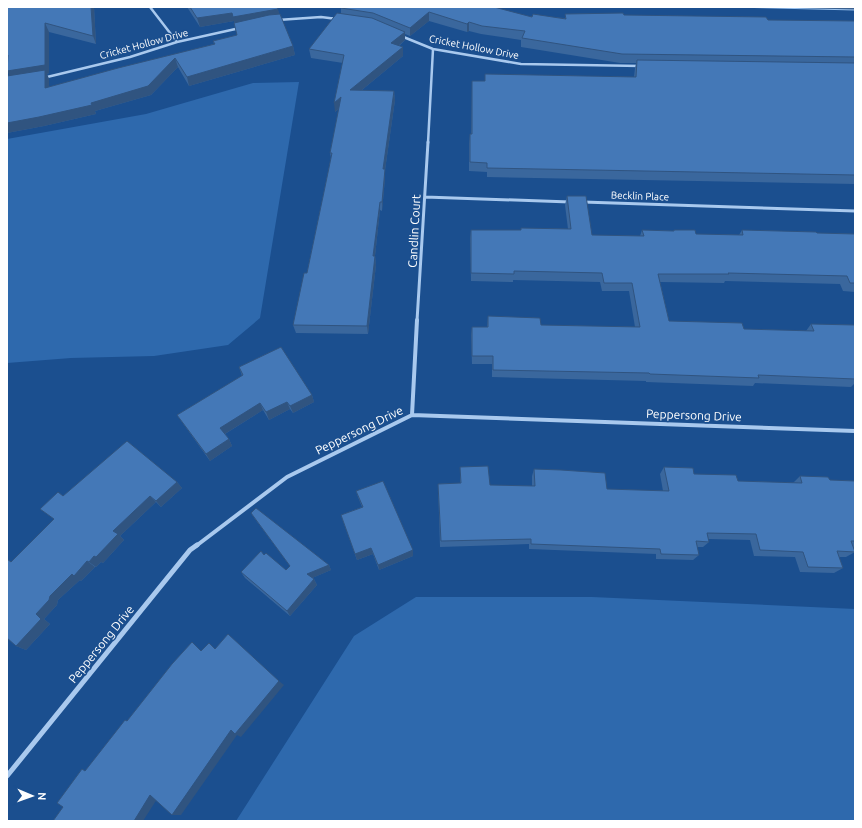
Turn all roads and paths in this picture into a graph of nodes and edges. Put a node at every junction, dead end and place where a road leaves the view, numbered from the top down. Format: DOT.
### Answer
graph roads {
  1 [pos="150,7"];
  2 [pos="277,20"];
  3 [pos="343,20"];
  4 [pos="246,26"];
  5 [pos="400,35"];
  6 [pos="177,42"];
  7 [pos="433,49"];
  8 [pos="648,66"];
  9 [pos="42,78"];
  10 [pos="425,197"];
  11 [pos="855,211"];
  12 [pos="412,415"];
  13 [pos="855,431"];
  14 [pos="7,776"];
  1 -- 6 [label="street"];
  2 -- 3 [label="street"];
  4 -- 6 [label="street, Cricket Hollow Drive"];
  5 -- 7 [label="street, Cricket Hollow Drive"];
  6 -- 9 [label="street, Cricket Hollow Drive"];
  7 -- 8 [label="street, Cricket Hollow Drive"];
  7 -- 10 [label="street, Candlin Court"];
  10 -- 11 [label="street, Becklin Place"];
  10 -- 12 [label="street, Candlin Court"];
  12 -- 13 [label="street, Peppersong Drive"];
  12 -- 14 [label="street, Peppersong Drive"];
}
